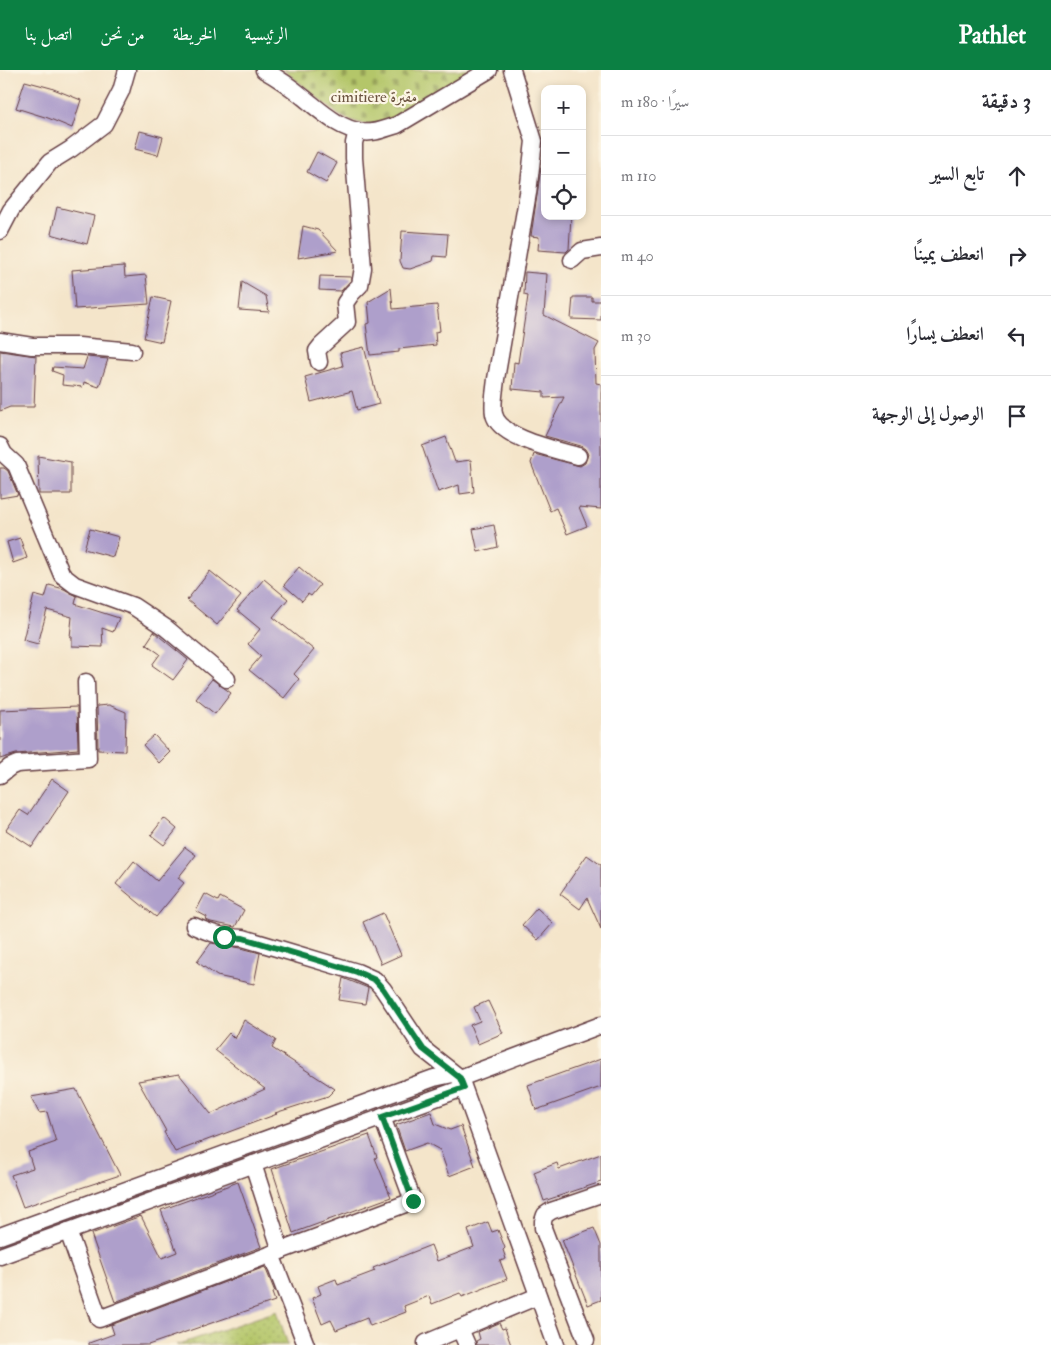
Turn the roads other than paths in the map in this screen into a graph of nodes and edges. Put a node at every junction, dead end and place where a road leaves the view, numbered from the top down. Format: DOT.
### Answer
graph roads {
  1 [pos="127,70"];
  2 [pos="264,70"];
  3 [pos="489,70"];
  4 [pos="512,70"];
  5 [pos="357,131"];
  6 [pos="0,231"];
  7 [pos="601,248"];
  8 [pos="572,260"];
  9 [pos="0,341"];
  10 [pos="132,351"];
  11 [pos="319,362"];
  12 [pos="0,446"];
  13 [pos="578,456"];
  14 [pos="227,679"];
  15 [pos="86,682"];
  16 [pos="0,775"];
  17 [pos="194,926"];
  18 [pos="601,1025"];
  19 [pos="459,1080"];
  20 [pos="382,1117"];
  21 [pos="253,1164"];
  22 [pos="601,1194"];
  23 [pos="68,1231"];
  24 [pos="0,1236"];
  25 [pos="276,1252"];
  26 [pos="0,1256"];
  27 [pos="538,1296"];
  28 [pos="460,1328"];
  29 [pos="586,1340"];
  30 [pos="306,1345"];
  31 [pos="427,1345"];
  32 [pos="467,1345"];
  33 [pos="556,1345"];
  1 -- 6 [label="street"];
  2 -- 5 [label="street"];
  3 -- 5 [label="street"];
  4 -- 13 [label="street"];
  5 -- 11 [label="street"];
  7 -- 8 [label="street"];
  9 -- 10 [label="street"];
  12 -- 14 [label="street"];
  15 -- 16 [label="street"];
  17 -- 19 [label="street"];
  18 -- 19 [label="street"];
  19 -- 20 [label="street"];
  19 -- 24 [label="street"];
  19 -- 27 [label="street"];
  20 -- 21 [label="street"];
  20 -- 25 [label="street"];
  21 -- 23 [label="street"];
  21 -- 25 [label="street"];
  22 -- 29 [label="street"];
  23 -- 25 [label="street"];
  23 -- 26 [label="street"];
  25 -- 30 [label="street"];
  27 -- 28 [label="street"];
  27 -- 33 [label="street"];
  28 -- 31 [label="street"];
  28 -- 32 [label="street"];
}
